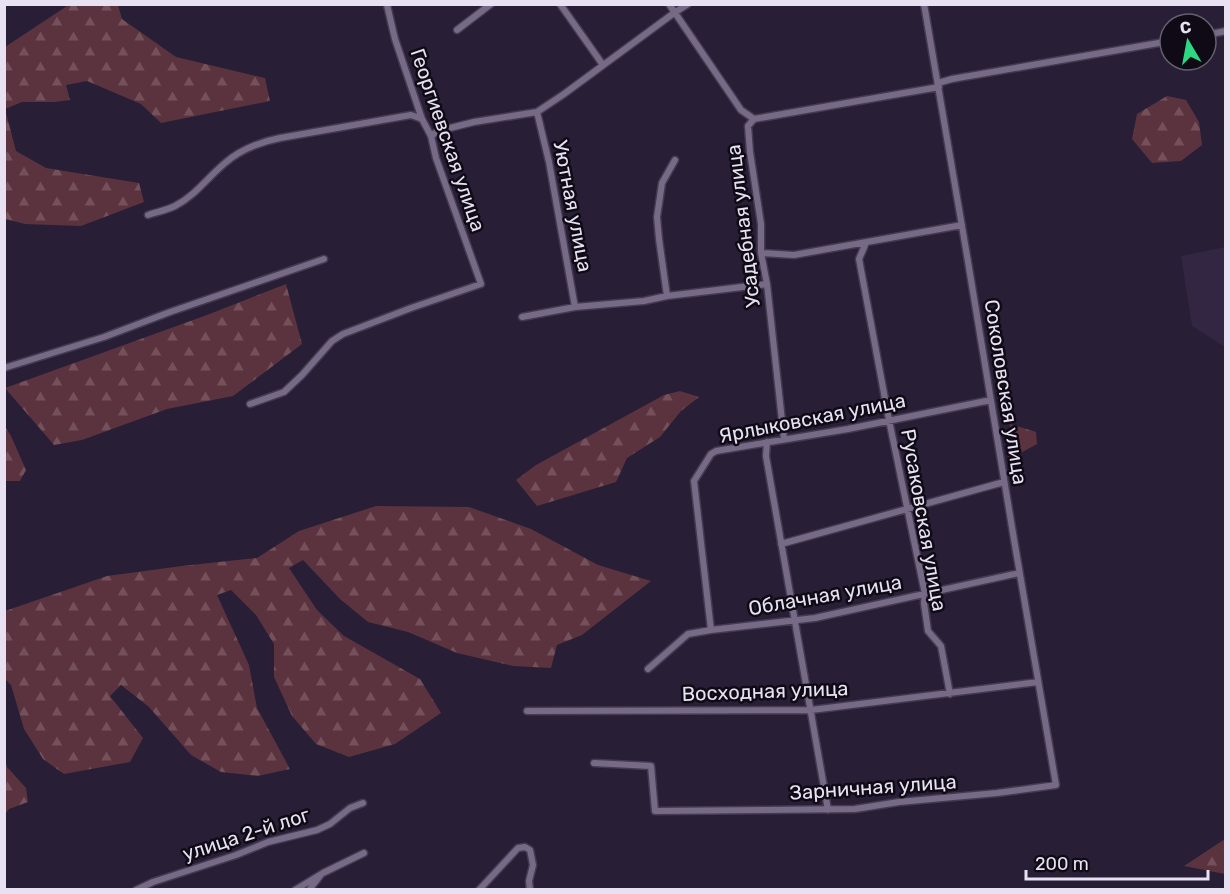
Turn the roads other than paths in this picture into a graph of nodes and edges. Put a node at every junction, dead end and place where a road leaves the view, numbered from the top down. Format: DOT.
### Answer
graph roads {
  1 [pos="491,4"];
  2 [pos="560,4"];
  3 [pos="669,4"];
  4 [pos="688,4"];
  5 [pos="924,4"];
  6 [pos="387,5"];
  7 [pos="675,12"];
  8 [pos="457,30"];
  9 [pos="1158,44"];
  10 [pos="603,65"];
  11 [pos="938,85"];
  12 [pos="537,112"];
  13 [pos="422,119"];
  14 [pos="754,119"];
  15 [pos="431,136"];
  16 [pos="675,160"];
  17 [pos="148,215"];
  18 [pos="962,225"];
  19 [pos="866,243"];
  20 [pos="761,254"];
  21 [pos="324,259"];
  22 [pos="767,284"];
  23 [pos="667,296"];
  24 [pos="575,307"];
  25 [pos="522,317"];
  26 [pos="4,368"];
  27 [pos="991,400"];
  28 [pos="250,404"];
  29 [pos="889,420"];
  30 [pos="784,439"];
  31 [pos="767,442"];
  32 [pos="1004,482"];
  33 [pos="907,509"];
  34 [pos="782,544"];
  35 [pos="1019,573"];
  36 [pos="925,594"];
  37 [pos="796,619"];
  38 [pos="711,630"];
  39 [pos="648,669"];
  40 [pos="1038,682"];
  41 [pos="950,694"];
  42 [pos="811,710"];
  43 [pos="527,711"];
  44 [pos="594,763"];
  45 [pos="1056,785"];
  46 [pos="363,803"];
  47 [pos="828,810"];
  48 [pos="364,853"];
  49 [pos="323,873"];
  50 [pos="136,890"];
  51 [pos="295,890"];
  52 [pos="309,890"];
  53 [pos="479,890"];
  54 [pos="530,890"];
  1 -- 8 [label="street"];
  2 -- 10 [label="street"];
  3 -- 7 [label="street, Усадебная улица"];
  4 -- 7 [label="street"];
  5 -- 11 [label="street, Соколовская улица"];
  6 -- 13 [label="street, Георгиевская улица"];
  7 -- 10 [label="street"];
  7 -- 14 [label="street, Усадебная улица"];
  9 -- 11 [label="street"];
  10 -- 12 [label="street"];
  11 -- 14 [label="street"];
  11 -- 18 [label="street, Соколовская улица"];
  12 -- 15 [label="street"];
  12 -- 24 [label="street, Уютная улица"];
  13 -- 15 [label="street, Георгиевская улица"];
  13 -- 17 [label="street"];
  14 -- 20 [label="street, Усадебная улица"];
  15 -- 28 [label="street, Георгиевская улица"];
  16 -- 23 [label="street"];
  18 -- 19 [label="street"];
  18 -- 27 [label="street, Соколовская улица"];
  19 -- 20 [label="street"];
  19 -- 29 [label="street, Русаковская улица"];
  20 -- 22 [label="street, Усадебная улица"];
  21 -- 26 [label="street"];
  22 -- 23 [label="street"];
  22 -- 30 [label="street, Усадебная улица"];
  23 -- 24 [label="street"];
  24 -- 25 [label="street"];
  27 -- 29 [label="street, Ярлыковская улица"];
  27 -- 32 [label="street, Соколовская улица"];
  29 -- 30 [label="street, Ярлыковская улица"];
  29 -- 33 [label="street, Русаковская улица"];
  30 -- 31 [label="street, Ярлыковская улица"];
  31 -- 34 [label="street"];
  31 -- 38 [label="street, Ярлыковская улица"];
  32 -- 33 [label="street"];
  32 -- 35 [label="street, Соколовская улица"];
  33 -- 34 [label="street"];
  33 -- 36 [label="street, Русаковская улица"];
  34 -- 37 [label="street"];
  35 -- 36 [label="street, Облачная улица"];
  35 -- 40 [label="street, Соколовская улица"];
  36 -- 37 [label="street, Облачная улица"];
  36 -- 41 [label="street, Русаковская улица"];
  37 -- 38 [label="street, Облачная улица"];
  37 -- 42 [label="street"];
  38 -- 39 [label="street, Облачная улица"];
  40 -- 41 [label="street, Восходная улица"];
  40 -- 45 [label="street, Соколовская улица"];
  41 -- 42 [label="street, Восходная улица"];
  42 -- 43 [label="street, Восходная улица"];
  42 -- 47 [label="street"];
  44 -- 47 [label="street, Зарничная улица"];
  45 -- 47 [label="street, Зарничная улица"];
  46 -- 50 [label="street, улица 2-й лог"];
  48 -- 49 [label="street"];
  49 -- 51 [label="street"];
  49 -- 52 [label="street"];
  53 -- 54 [label="street"];
}
